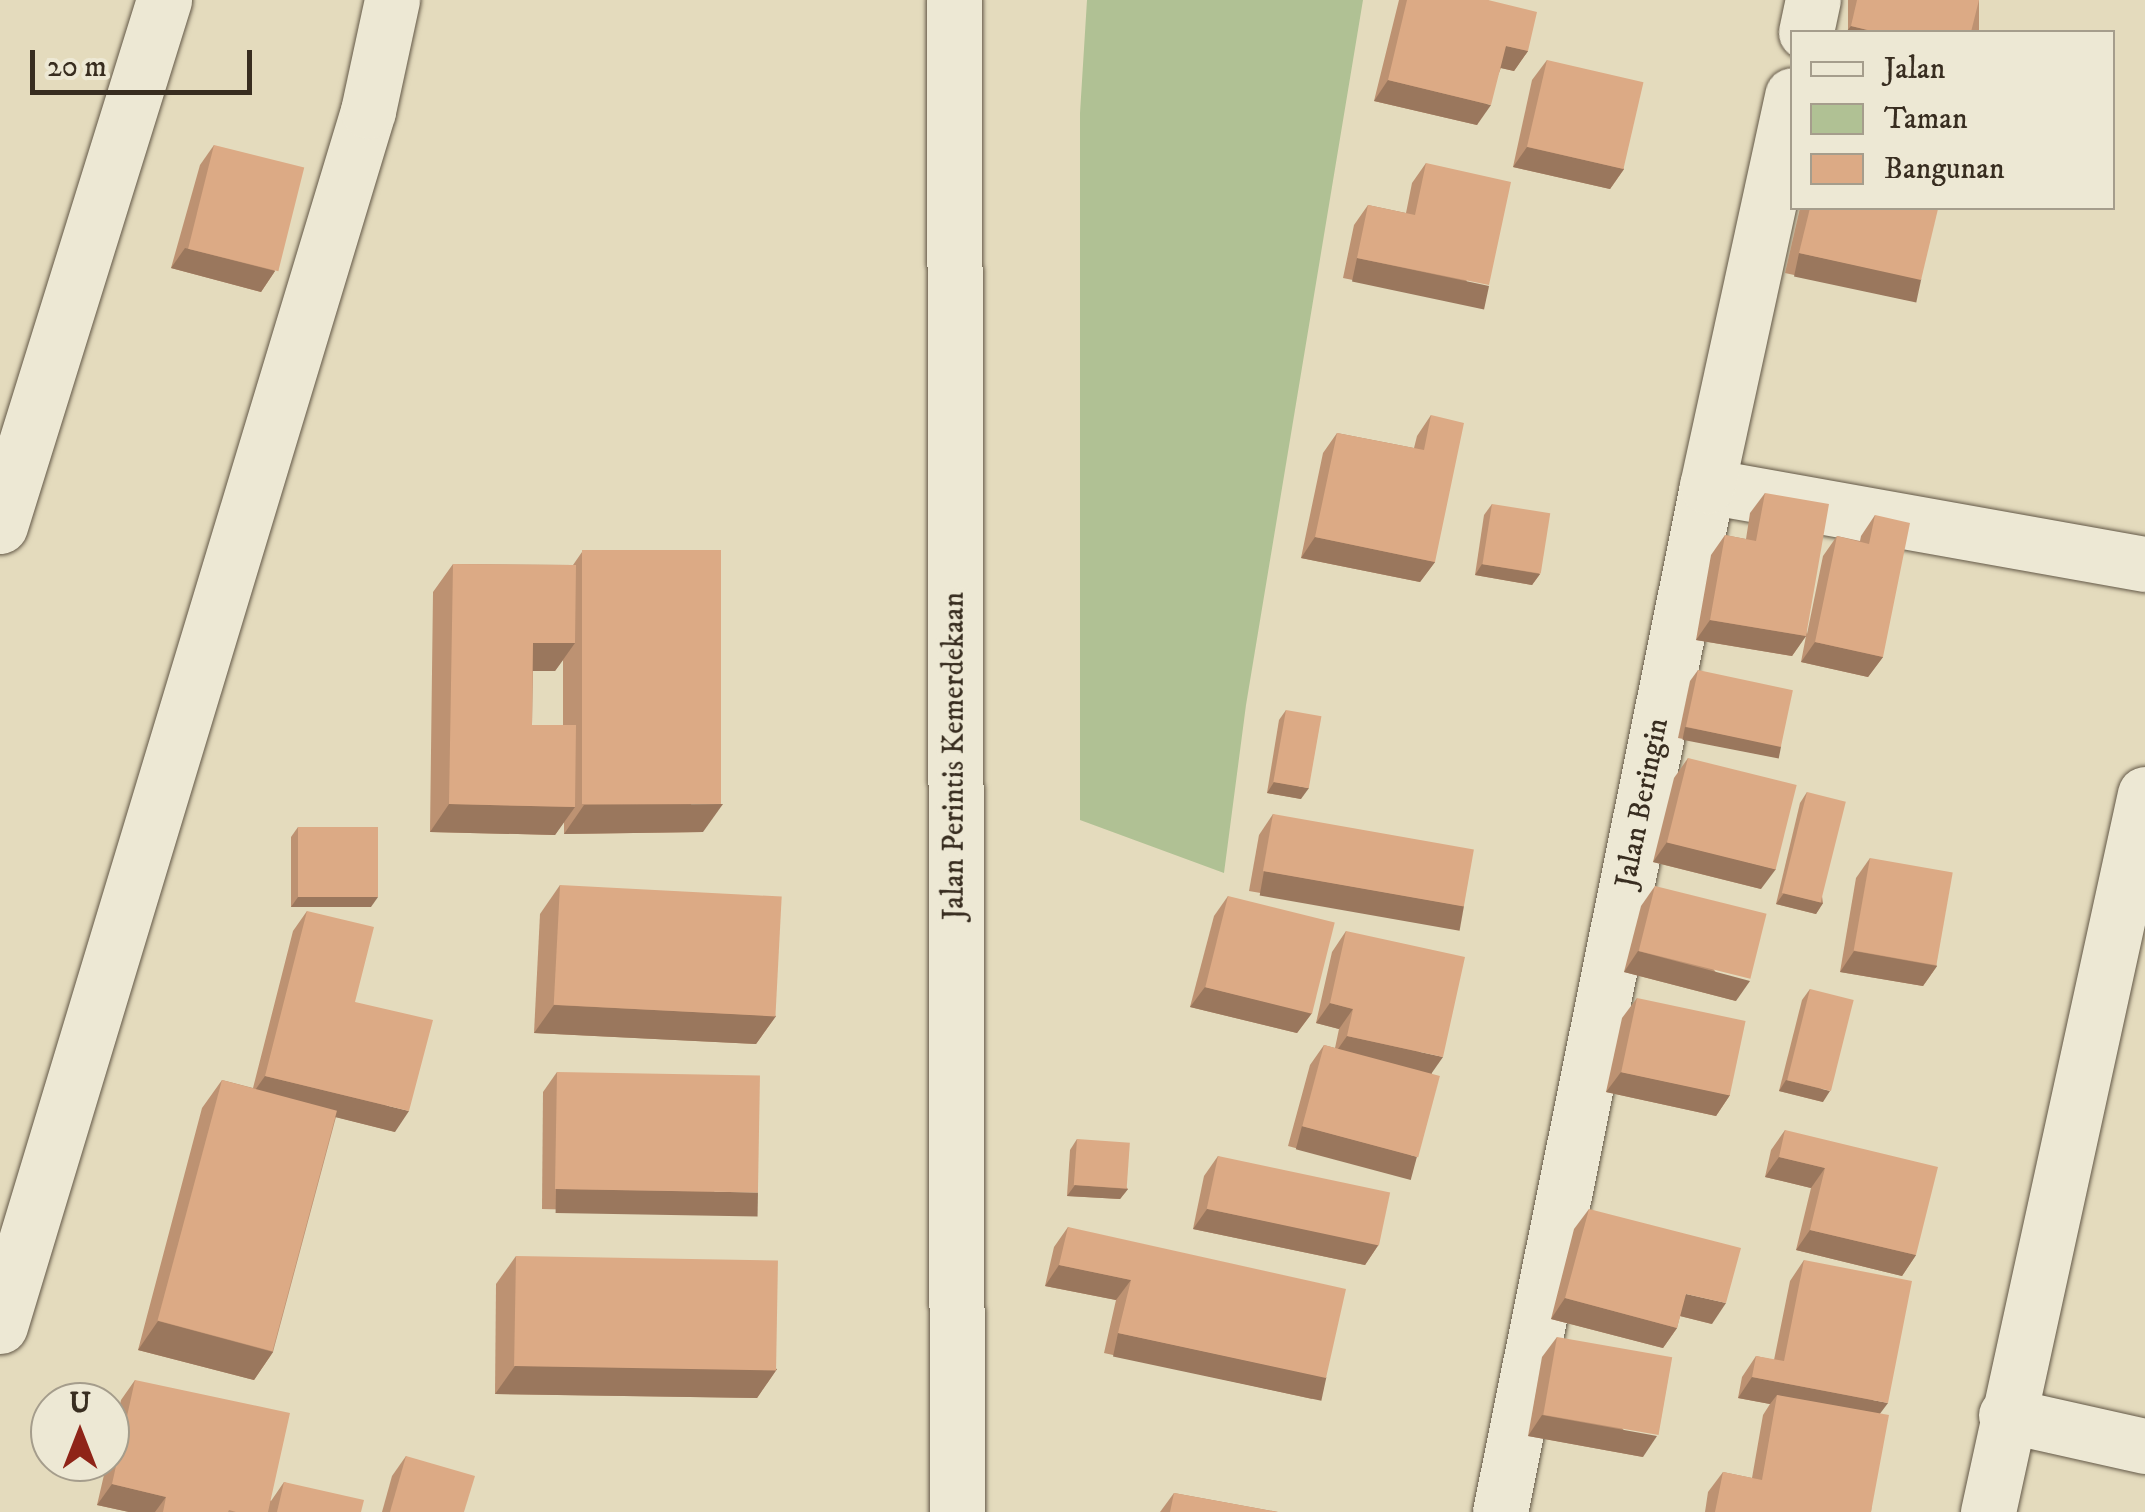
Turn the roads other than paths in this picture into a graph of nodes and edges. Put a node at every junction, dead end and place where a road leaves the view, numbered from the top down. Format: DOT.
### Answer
graph roads {
  1 [pos="164,0"];
  2 [pos="392,0"];
  3 [pos="954,0"];
  4 [pos="1813,0"];
  5 [pos="1806,30"];
  6 [pos="1790,104"];
  7 [pos="1707,486"];
  8 [pos="0,526"];
  9 [pos="2145,564"];
  10 [pos="2145,794"];
  11 [pos="0,1326"];
  12 [pos="2006,1415"];
  13 [pos="2145,1446"];
  14 [pos="957,1512"];
  15 [pos="1500,1512"];
  16 [pos="1988,1512"];
  1 -- 8 [label="street"];
  2 -- 11 [label="street"];
  3 -- 14 [label="street, Jalan Perintis Kemerdekaan"];
  4 -- 5 [label="street"];
  6 -- 7 [label="street, Jalan Beringin"];
  7 -- 9 [label="street"];
  7 -- 15 [label="street, Jalan Beringin"];
  10 -- 12 [label="street"];
  12 -- 13 [label="street"];
  12 -- 16 [label="street"];
}
